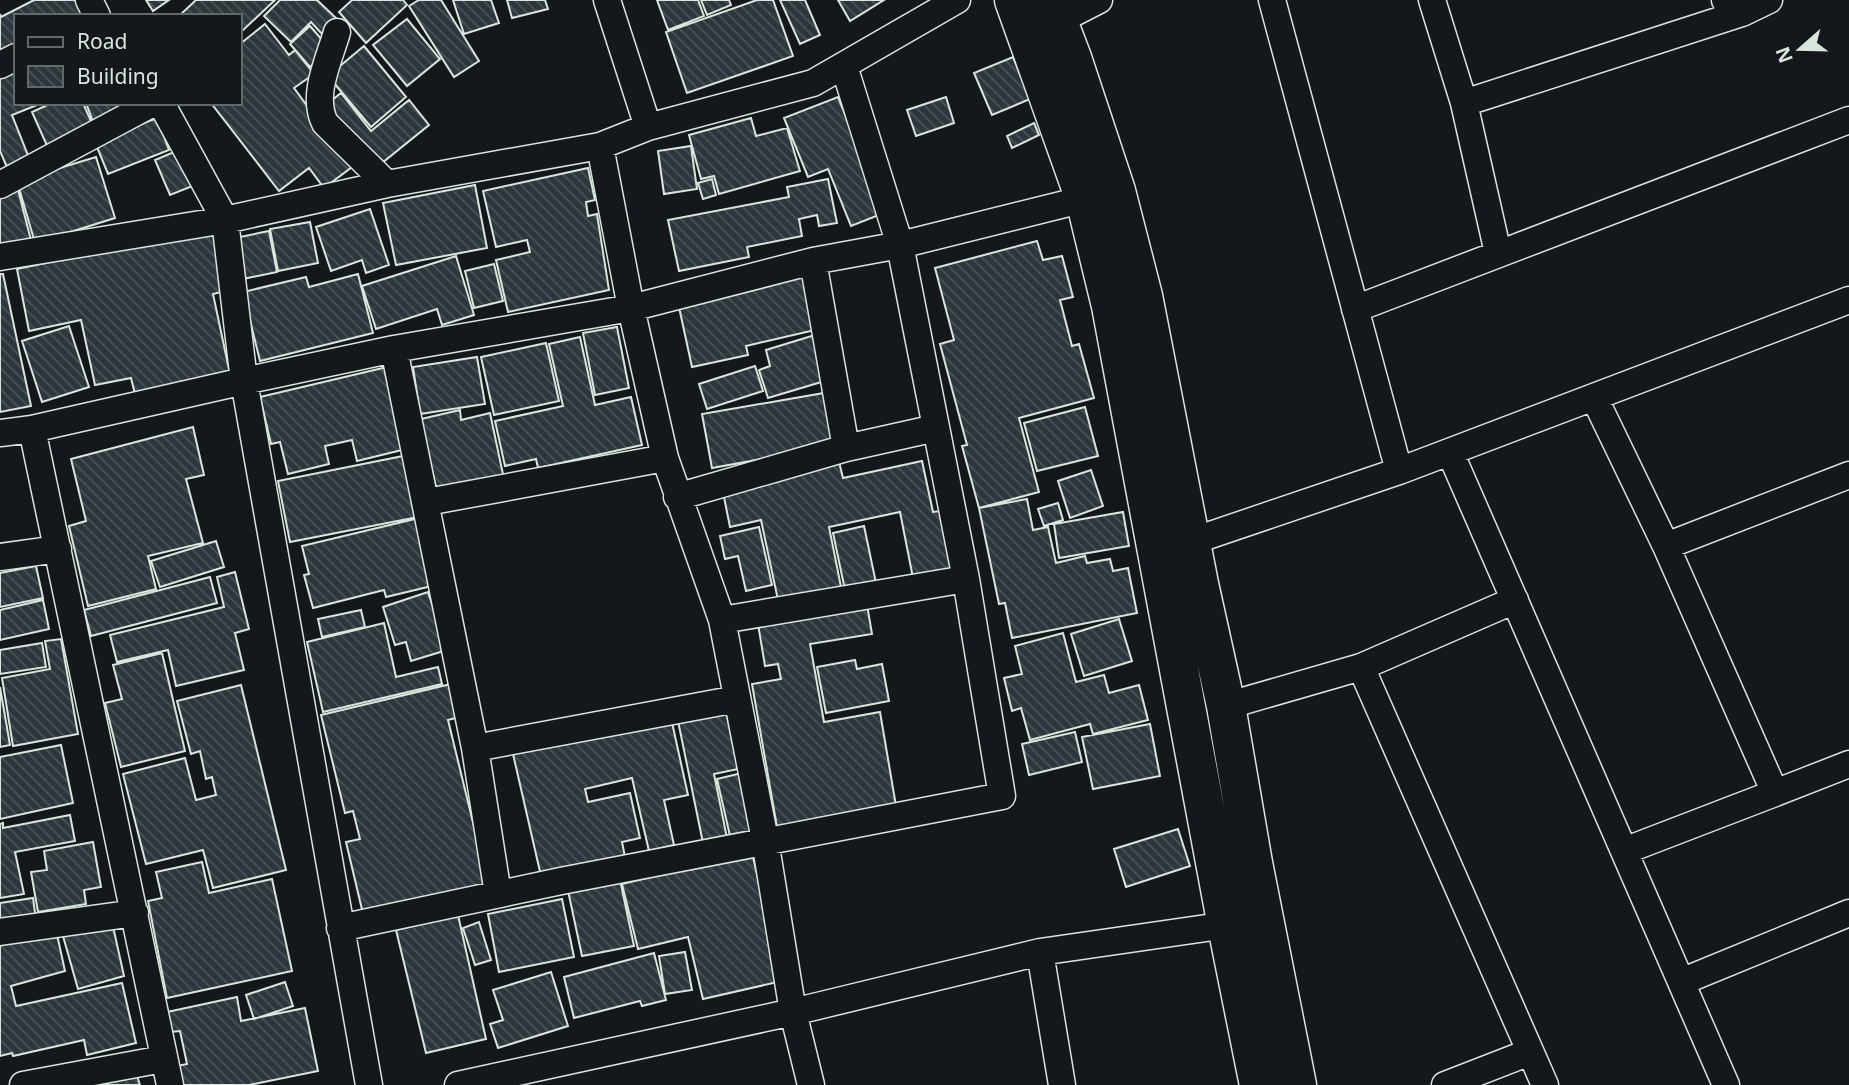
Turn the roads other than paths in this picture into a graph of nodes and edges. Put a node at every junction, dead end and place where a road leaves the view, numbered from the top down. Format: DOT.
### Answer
graph roads {
  1 [pos="607,0"];
  2 [pos="957,0"];
  3 [pos="1014,0"];
  4 [pos="1099,0"];
  5 [pos="1272,0"];
  6 [pos="1432,0"];
  7 [pos="1769,0"];
  8 [pos="1734,7"];
  9 [pos="1054,11"];
  10 [pos="337,32"];
  11 [pos="844,66"];
  12 [pos="1464,103"];
  13 [pos="149,105"];
  14 [pos="162,105"];
  15 [pos="1849,120"];
  16 [pos="648,127"];
  17 [pos="600,146"];
  18 [pos="387,184"];
  19 [pos="0,185"];
  20 [pos="1085,199"];
  21 [pos="225,220"];
  22 [pos="900,245"];
  23 [pos="1499,253"];
  24 [pos="0,257"];
  25 [pos="813,261"];
  26 [pos="1849,300"];
  27 [pos="631,308"];
  28 [pos="1355,309"];
  29 [pos="394,349"];
  30 [pos="244,380"];
  31 [pos="1594,397"];
  32 [pos="936,428"];
  33 [pos="32,429"];
  34 [pos="0,433"];
  35 [pos="846,448"];
  36 [pos="1450,452"];
  37 [pos="665,458"];
  38 [pos="1399,471"];
  39 [pos="1849,475"];
  40 [pos="677,497"];
  41 [pos="427,502"];
  42 [pos="1666,545"];
  43 [pos="1174,548"];
  44 [pos="58,549"];
  45 [pos="0,557"];
  46 [pos="966,579"];
  47 [pos="1515,600"];
  48 [pos="722,620"];
  49 [pos="1362,667"];
  50 [pos="737,699"];
  51 [pos="1226,706"];
  52 [pos="475,748"];
  53 [pos="1849,764"];
  54 [pos="1775,793"];
  55 [pos="765,840"];
  56 [pos="1624,851"];
  57 [pos="498,894"];
  58 [pos="135,913"];
  59 [pos="1849,913"];
  60 [pos="1245,923"];
  61 [pos="340,928"];
  62 [pos="0,932"];
  63 [pos="1040,952"];
  64 [pos="1681,982"];
  65 [pos="793,1012"];
  66 [pos="1530,1052"];
  67 [pos="163,1059"];
  68 [pos="1455,1083"];
  69 [pos="23,1085"];
  70 [pos="170,1085"];
  71 [pos="369,1085"];
  72 [pos="458,1085"];
  73 [pos="811,1085"];
  74 [pos="1062,1085"];
  75 [pos="1259,1085"];
  76 [pos="1297,1085"];
  77 [pos="1545,1085"];
  78 [pos="1726,1085"];
  1 -- 16 [label="street"];
  2 -- 11 [label="street"];
  3 -- 20 [label="street"];
  4 -- 9 [label="street"];
  5 -- 28 [label="street"];
  6 -- 12 [label="street"];
  7 -- 8 [label="street"];
  8 -- 12 [label="street"];
  9 -- 43 [label="street"];
  10 -- 18 [label="street"];
  11 -- 16 [label="street"];
  11 -- 22 [label="street"];
  12 -- 23 [label="street"];
  13 -- 19 [label="street"];
  14 -- 21 [label="street"];
  15 -- 23 [label="street"];
  16 -- 17 [label="street"];
  17 -- 18 [label="street"];
  17 -- 27 [label="street"];
  18 -- 21 [label="street"];
  20 -- 22 [label="street"];
  20 -- 43 [label="street"];
  21 -- 24 [label="street"];
  21 -- 30 [label="street"];
  22 -- 25 [label="street"];
  22 -- 32 [label="street"];
  23 -- 28 [label="street"];
  25 -- 27 [label="street"];
  25 -- 35 [label="street"];
  26 -- 31 [label="street"];
  27 -- 29 [label="street"];
  27 -- 37 [label="street"];
  28 -- 38 [label="street"];
  29 -- 30 [label="street"];
  29 -- 41 [label="street"];
  30 -- 33 [label="street"];
  30 -- 61 [label="street"];
  31 -- 36 [label="street"];
  31 -- 42 [label="street"];
  32 -- 35 [label="street"];
  32 -- 46 [label="street"];
  33 -- 34 [label="street"];
  33 -- 44 [label="street"];
  35 -- 40 [label="street"];
  36 -- 38 [label="street"];
  36 -- 47 [label="street"];
  37 -- 40 [label="street"];
  37 -- 41 [label="street"];
  38 -- 43 [label="street"];
  39 -- 42 [label="street"];
  40 -- 48 [label="street"];
  41 -- 52 [label="street"];
  42 -- 54 [label="street"];
  43 -- 51 [label="street"];
  43 -- 60 [label="street"];
  44 -- 45 [label="street"];
  44 -- 58 [label="street"];
  46 -- 48 [label="street"];
  46 -- 55 [label="street"];
  47 -- 49 [label="street"];
  47 -- 56 [label="street"];
  48 -- 50 [label="street"];
  49 -- 51 [label="street"];
  49 -- 66 [label="street"];
  50 -- 52 [label="street"];
  50 -- 55 [label="street"];
  51 -- 60 [label="street"];
  52 -- 57 [label="street"];
  53 -- 54 [label="street"];
  54 -- 56 [label="street"];
  55 -- 57 [label="street"];
  55 -- 65 [label="street"];
  56 -- 64 [label="street"];
  57 -- 61 [label="street"];
  58 -- 62 [label="street"];
  58 -- 67 [label="street"];
  59 -- 64 [label="street"];
  60 -- 63 [label="street"];
  60 -- 75 [label="street"];
  60 -- 76 [label="street"];
  61 -- 71 [label="street"];
  63 -- 65 [label="street"];
  63 -- 74 [label="street"];
  64 -- 78 [label="street"];
  65 -- 72 [label="street"];
  65 -- 73 [label="street"];
  66 -- 68 [label="street"];
  66 -- 77 [label="street"];
  67 -- 69 [label="street"];
  67 -- 70 [label="street"];
}
